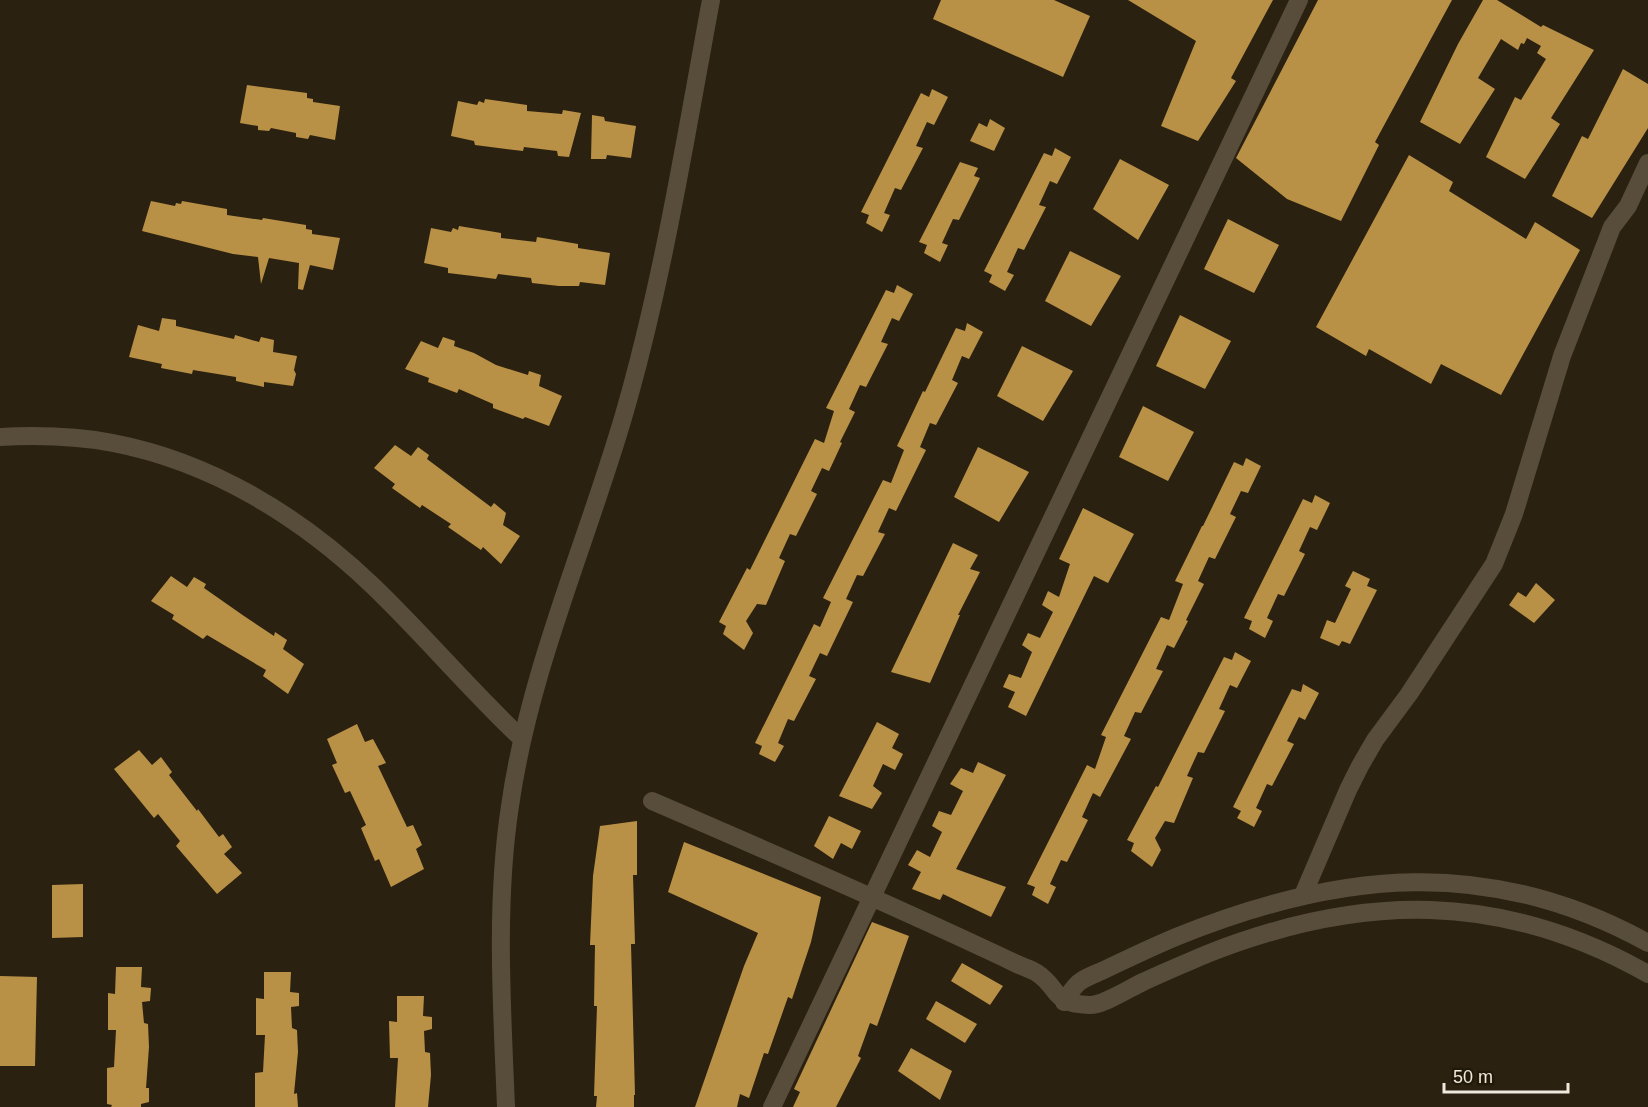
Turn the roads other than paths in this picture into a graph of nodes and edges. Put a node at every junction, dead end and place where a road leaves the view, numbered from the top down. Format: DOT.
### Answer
graph roads {
  1 [pos="711,0"];
  2 [pos="1299,0"];
  3 [pos="1648,163"];
  4 [pos="0,436"];
  5 [pos="522,739"];
  6 [pos="652,801"];
  7 [pos="1303,895"];
  8 [pos="873,896"];
  9 [pos="1648,943"];
  10 [pos="1648,975"];
  11 [pos="1064,1002"];
  12 [pos="506,1107"];
  13 [pos="772,1107"];
  1 -- 5 [label="street"];
  2 -- 8 [label="street"];
  3 -- 7 [label="street"];
  4 -- 5 [label="street"];
  5 -- 12 [label="street"];
  6 -- 8 [label="street"];
  7 -- 9 [label="street"];
  7 -- 11 [label="street"];
  8 -- 11 [label="street"];
  8 -- 13 [label="street"];
  10 -- 11 [label="street"];
}
